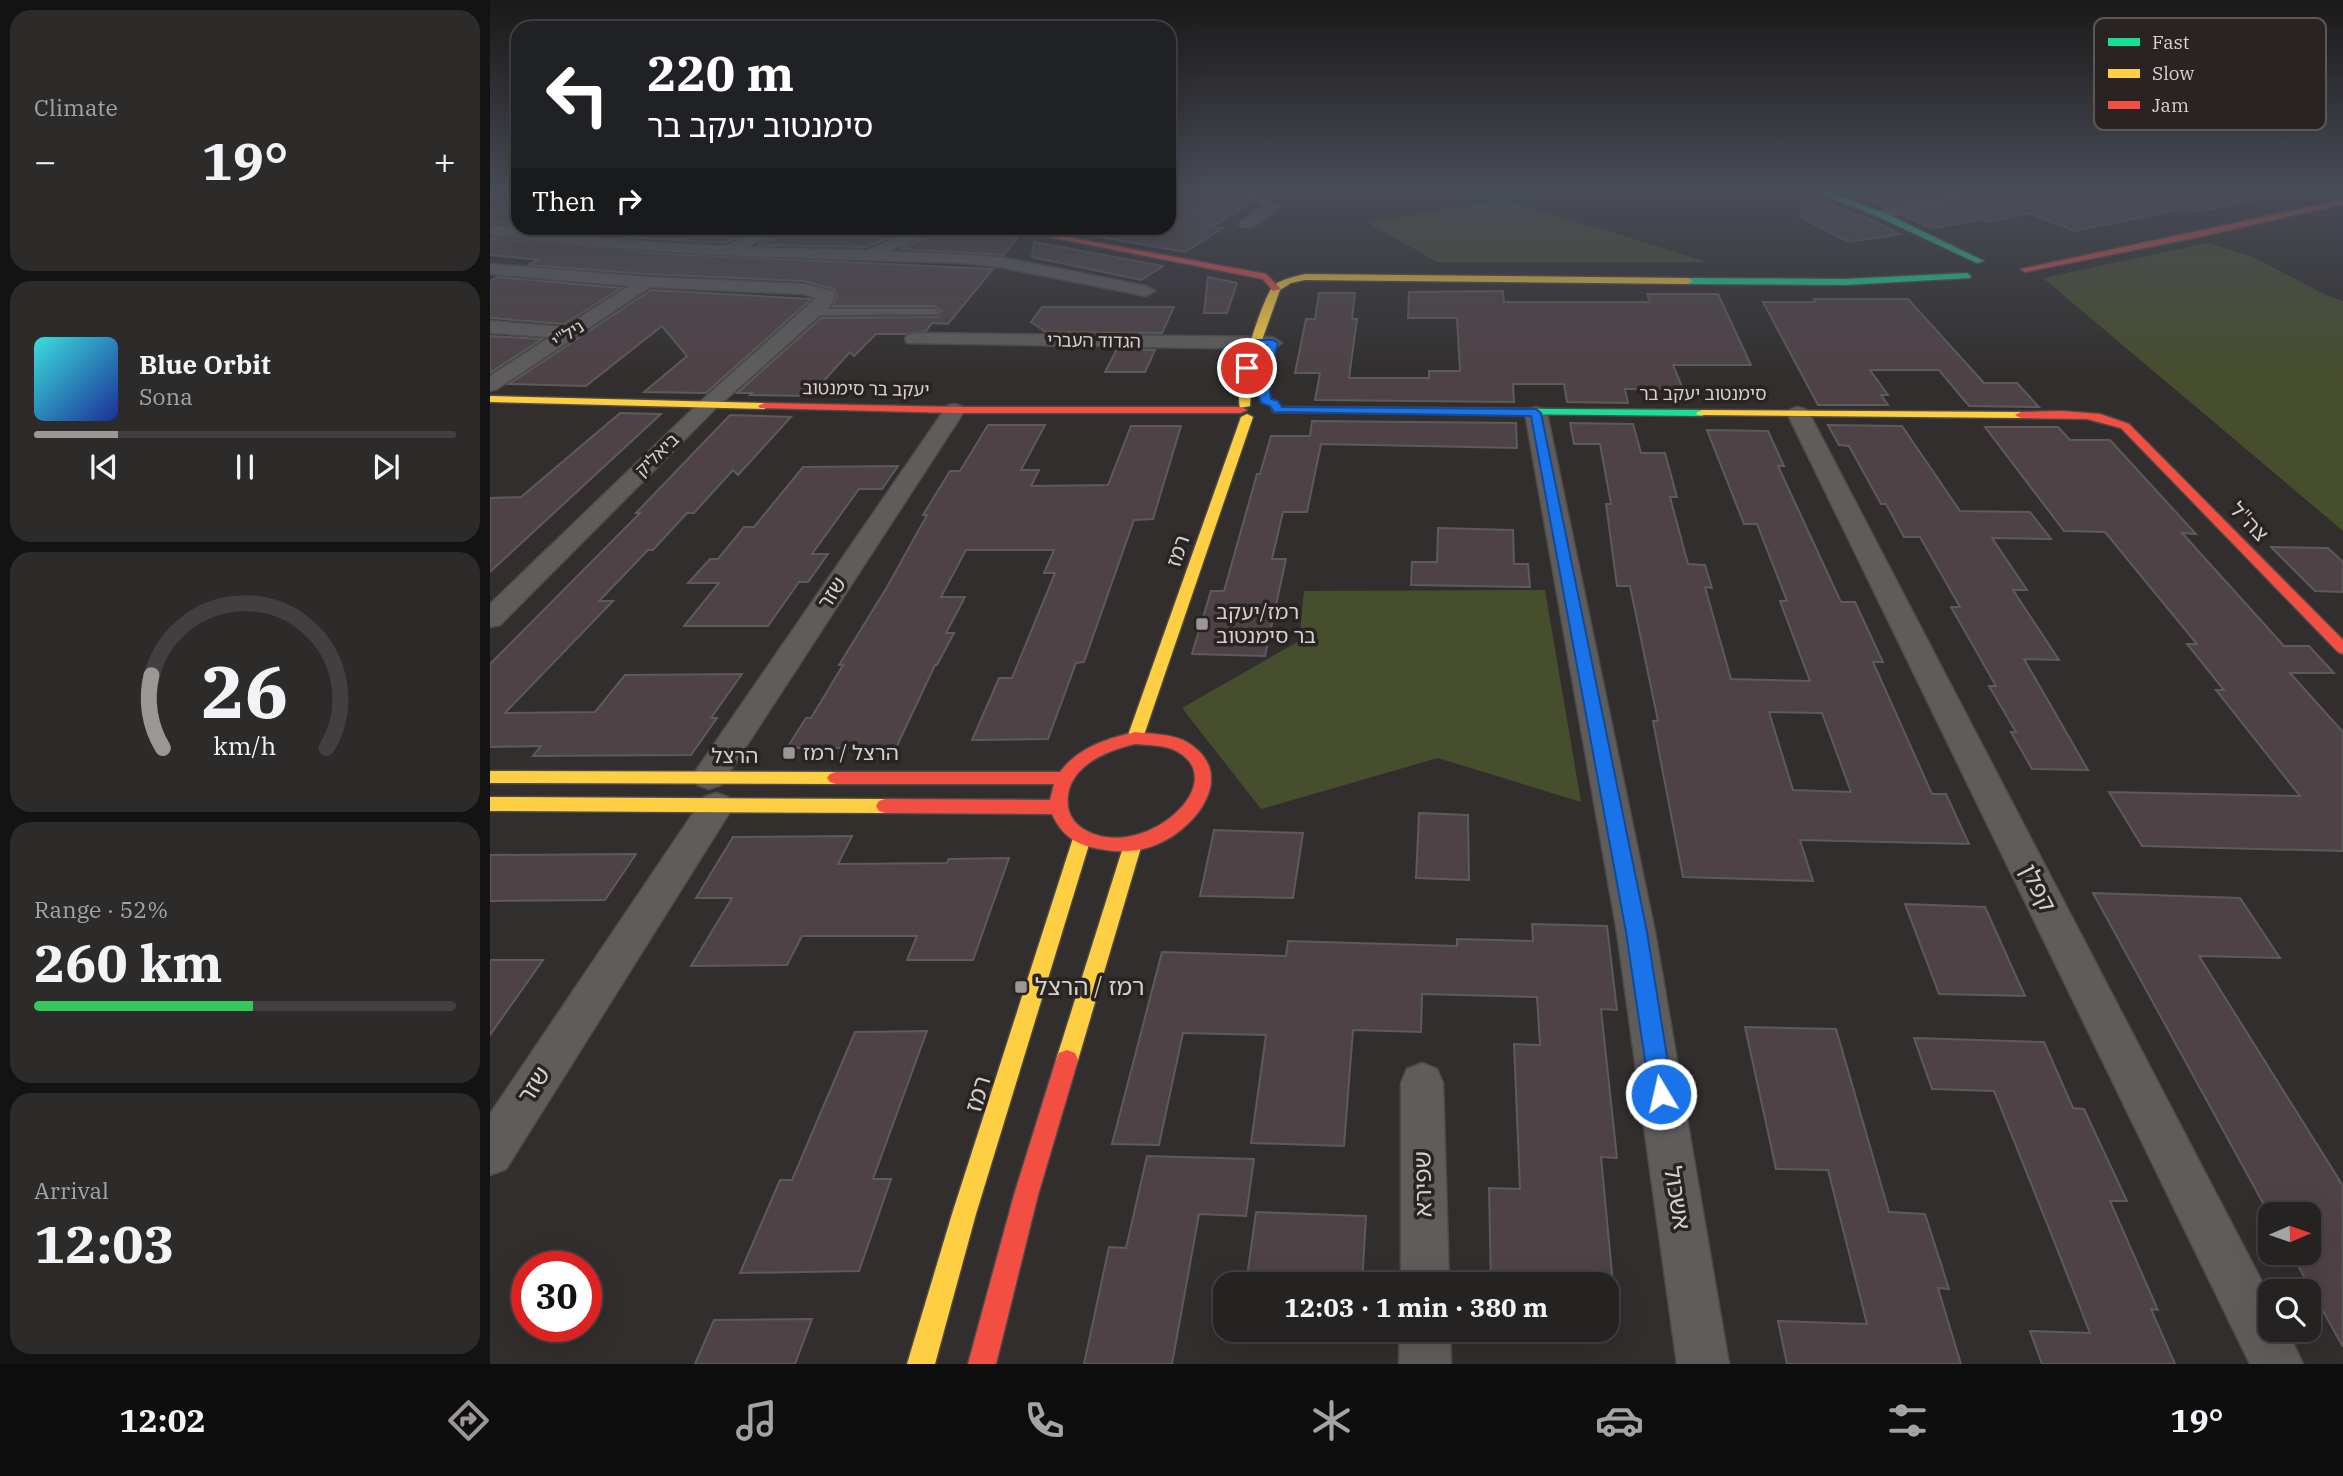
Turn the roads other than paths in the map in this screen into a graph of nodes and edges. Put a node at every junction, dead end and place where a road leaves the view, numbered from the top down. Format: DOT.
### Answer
graph roads {
  1 [pos="782,252"];
  2 [pos="872,252"];
  3 [pos="1133,252"];
  4 [pos="1182,252"];
  5 [pos="1968,252"];
  6 [pos="2102,252"];
  7 [pos="866,254"];
  8 [pos="2007,268"];
  9 [pos="490,269"];
  10 [pos="1967,276"];
  11 [pos="646,282"];
  12 [pos="1987,283"];
  13 [pos="1286,285"];
  14 [pos="1146,291"];
  15 [pos="813,312"];
  16 [pos="934,312"];
  17 [pos="490,327"];
  18 [pos="569,333"];
  19 [pos="914,339"];
  20 [pos="1265,342"];
  21 [pos="1266,365"];
  22 [pos="490,386"];
  23 [pos="490,399"];
  24 [pos="708,405"];
  25 [pos="1256,407"];
  26 [pos="954,410"];
  27 [pos="1536,413"];
  28 [pos="1798,413"];
  29 [pos="2125,426"];
  30 [pos="490,619"];
  31 [pos="2343,649"];
  32 [pos="1135,738"];
  33 [pos="490,777"];
  34 [pos="1063,778"];
  35 [pos="713,791"];
  36 [pos="490,804"];
  37 [pos="1057,807"];
  38 [pos="1082,838"];
  39 [pos="1132,844"];
  40 [pos="1422,1083"];
  41 [pos="490,1153"];
  42 [pos="1424,1272"];
  43 [pos="1425,1342"];
  44 [pos="921,1364"];
  45 [pos="982,1364"];
  46 [pos="1425,1364"];
  47 [pos="1703,1364"];
  48 [pos="2277,1364"];
  1 -- 7 [label="street"];
  2 -- 7 [label="street"];
  3 -- 13 [label="street"];
  4 -- 13 [label="street"];
  5 -- 8 [label="street"];
  6 -- 8 [label="street"];
  7 -- 14 [label="street"];
  8 -- 10 [label="street"];
  9 -- 11 [label="street"];
  10 -- 12 [label="street"];
  10 -- 13 [label="street"];
  11 -- 15 [label="street, ביאליק"];
  11 -- 18 [label="street, ניל\"י"];
  13 -- 20 [label="street, רמז"];
  15 -- 16 [label="lane"];
  15 -- 24 [label="street, ביאליק"];
  17 -- 18 [label="street"];
  18 -- 22 [label="street, ניל\"י"];
  19 -- 20 [label="street, הגדוד העברי"];
  20 -- 21 [label="street, רמז"];
  20 -- 25 [label="street, רמז"];
  23 -- 24 [label="street, יעקב בר סימנטוב"];
  24 -- 26 [label="street, יעקב בר סימנטוב"];
  24 -- 30 [label="street, ביאליק"];
  25 -- 26 [label="street, יעקב בר סימנטוב"];
  25 -- 27 [label="street, סימנטוב יעקב בר"];
  25 -- 32 [label="street, רמז"];
  26 -- 35 [label="street, שזר"];
  27 -- 28 [label="street, סימנטוב יעקב בר"];
  27 -- 47 [label="street, אשכול"];
  28 -- 29 [label="street, סימנטוב יעקב בר"];
  28 -- 48 [label="street, קפלן"];
  29 -- 31 [label="street, צה\"ל"];
  32 -- 34 [label="street"];
  32 -- 39 [label="street"];
  33 -- 35 [label="street, הרצל"];
  34 -- 35 [label="street, הרצל"];
  34 -- 37 [label="street"];
  35 -- 36 [label="street, הרצל"];
  35 -- 37 [label="street, הרצל"];
  35 -- 41 [label="street, שזר"];
  37 -- 38 [label="street"];
  38 -- 39 [label="street"];
  38 -- 44 [label="street, רמז"];
  39 -- 45 [label="street"];
  40 -- 42 [label="street, שפירא"];
  43 -- 46 [label="street"];
}
